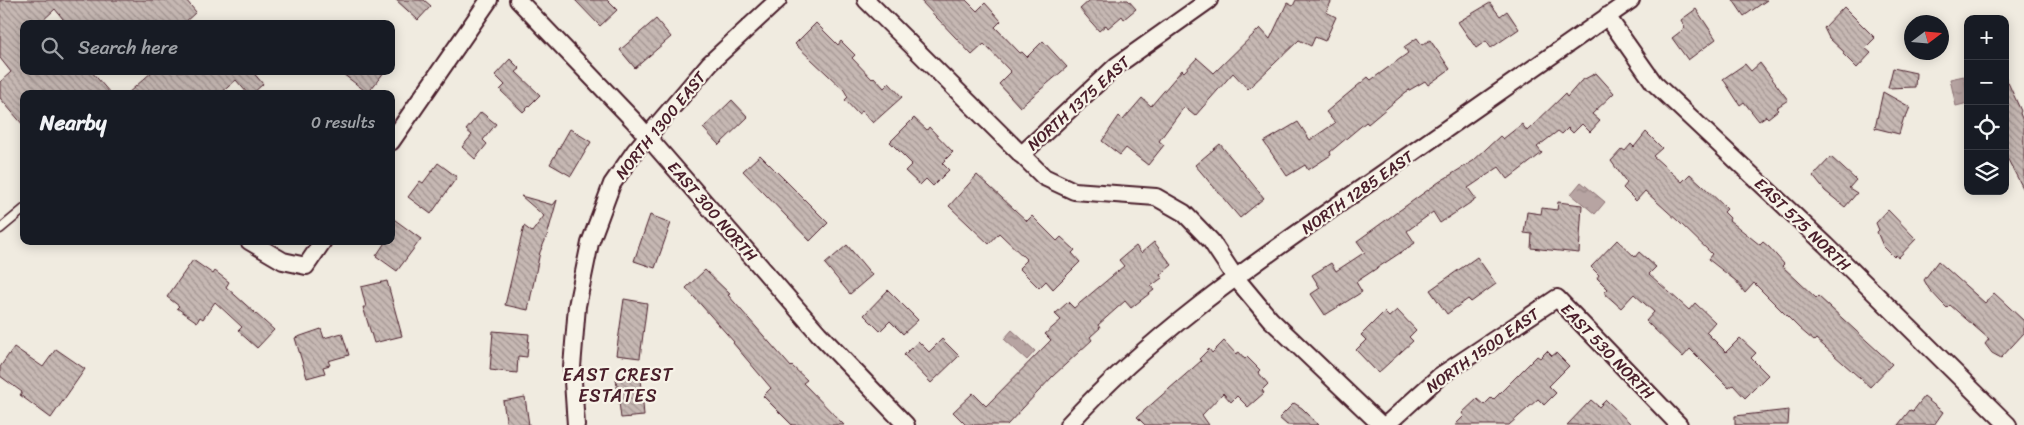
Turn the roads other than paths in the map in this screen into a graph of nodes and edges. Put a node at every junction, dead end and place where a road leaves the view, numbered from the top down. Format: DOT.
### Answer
graph roads {
  1 [pos="489,0"];
  2 [pos="518,0"];
  3 [pos="778,0"];
  4 [pos="866,0"];
  5 [pos="1209,0"];
  6 [pos="1630,0"];
  7 [pos="1608,16"];
  8 [pos="395,136"];
  9 [pos="647,136"];
  10 [pos="1021,155"];
  11 [pos="20,212"];
  12 [pos="0,229"];
  13 [pos="255,245"];
  14 [pos="320,245"];
  15 [pos="1235,277"];
  16 [pos="1558,298"];
  17 [pos="2000,422"];
  18 [pos="576,425"];
  19 [pos="906,425"];
  20 [pos="1068,425"];
  21 [pos="1381,425"];
  22 [pos="1386,425"];
  23 [pos="1679,425"];
  1 -- 8 [label="street"];
  2 -- 9 [label="street, EAST 300 NORTH"];
  3 -- 9 [label="street, NORTH 1300 EAST"];
  4 -- 10 [label="street"];
  5 -- 10 [label="street, NORTH 1375 EAST"];
  6 -- 7 [label="street, NORTH 1285 EAST"];
  7 -- 15 [label="street, NORTH 1285 EAST"];
  7 -- 17 [label="street, EAST 575 NORTH"];
  9 -- 18 [label="street, NORTH 1300 EAST"];
  9 -- 19 [label="street, EAST 300 NORTH"];
  10 -- 15 [label="street"];
  11 -- 12 [label="lane"];
  13 -- 14 [label="street"];
  15 -- 20 [label="street, NORTH 1285 EAST"];
  15 -- 21 [label="street"];
  16 -- 22 [label="street, NORTH 1500 EAST"];
  16 -- 23 [label="street, EAST 530 NORTH"];
}
